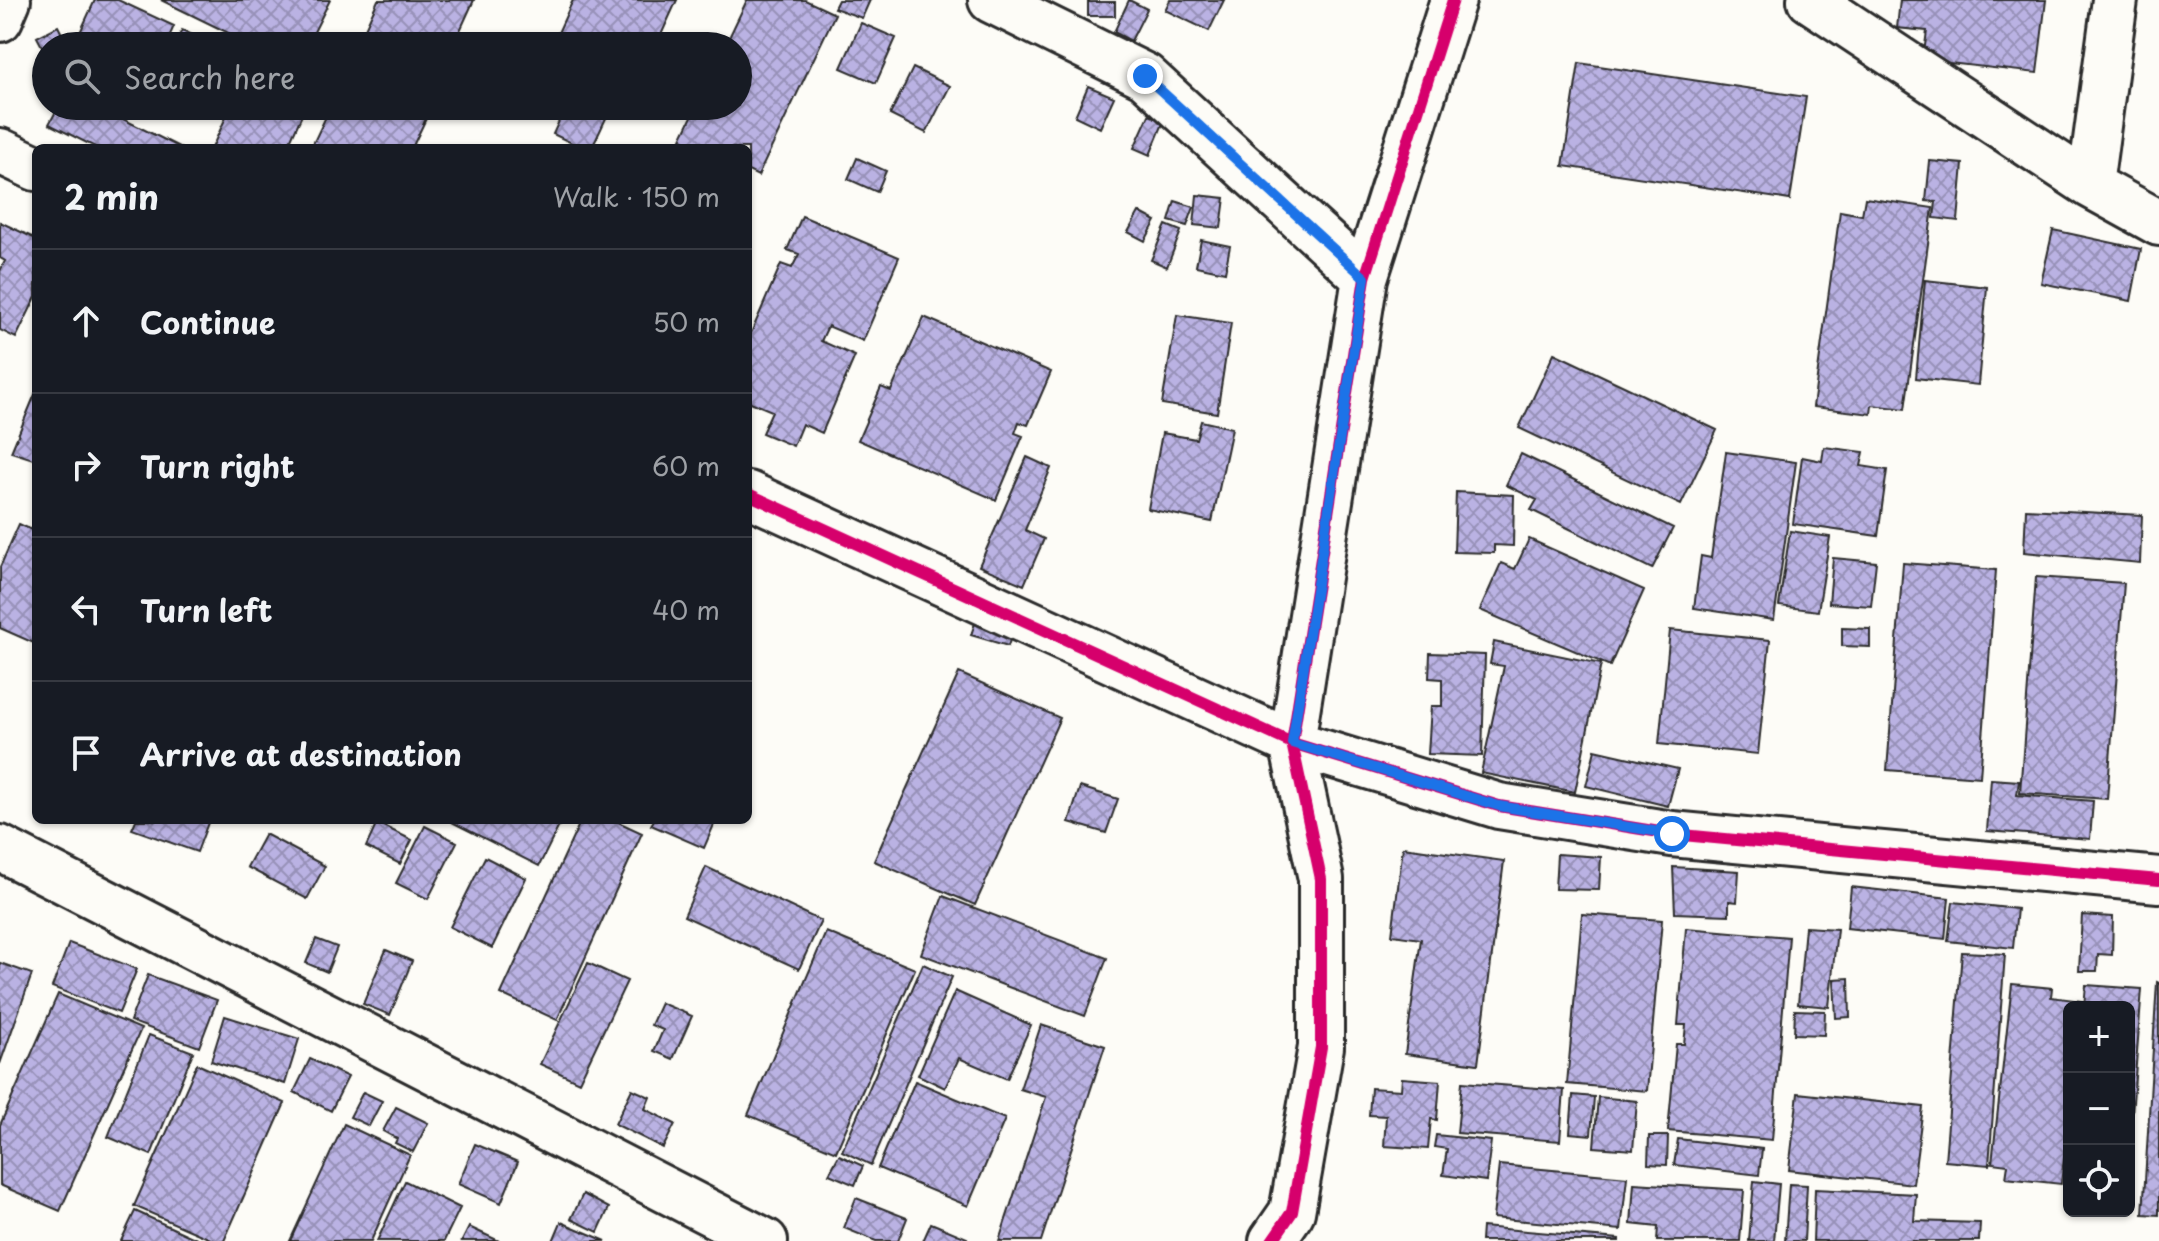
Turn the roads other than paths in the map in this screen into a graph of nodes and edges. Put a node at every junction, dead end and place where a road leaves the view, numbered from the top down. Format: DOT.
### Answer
graph roads {
  1 [pos="8,0"];
  2 [pos="991,0"];
  3 [pos="1453,0"];
  4 [pos="1810,0"];
  5 [pos="2115,0"];
  6 [pos="0,19"];
  7 [pos="0,151"];
  8 [pos="32,166"];
  9 [pos="2090,185"];
  10 [pos="2159,223"];
  11 [pos="1365,278"];
  12 [pos="752,496"];
  13 [pos="1292,743"];
  14 [pos="0,848"];
  15 [pos="2159,880"];
  16 [pos="765,1241"];
  17 [pos="1272,1241"];
  1 -- 6 [label="street"];
  2 -- 11 [label="street"];
  3 -- 11 [label="street"];
  4 -- 9 [label="street"];
  5 -- 9 [label="street"];
  7 -- 8 [label="street"];
  9 -- 10 [label="street"];
  11 -- 13 [label="street"];
  12 -- 13 [label="street"];
  13 -- 15 [label="street"];
  13 -- 17 [label="street"];
  14 -- 16 [label="street"];
}
